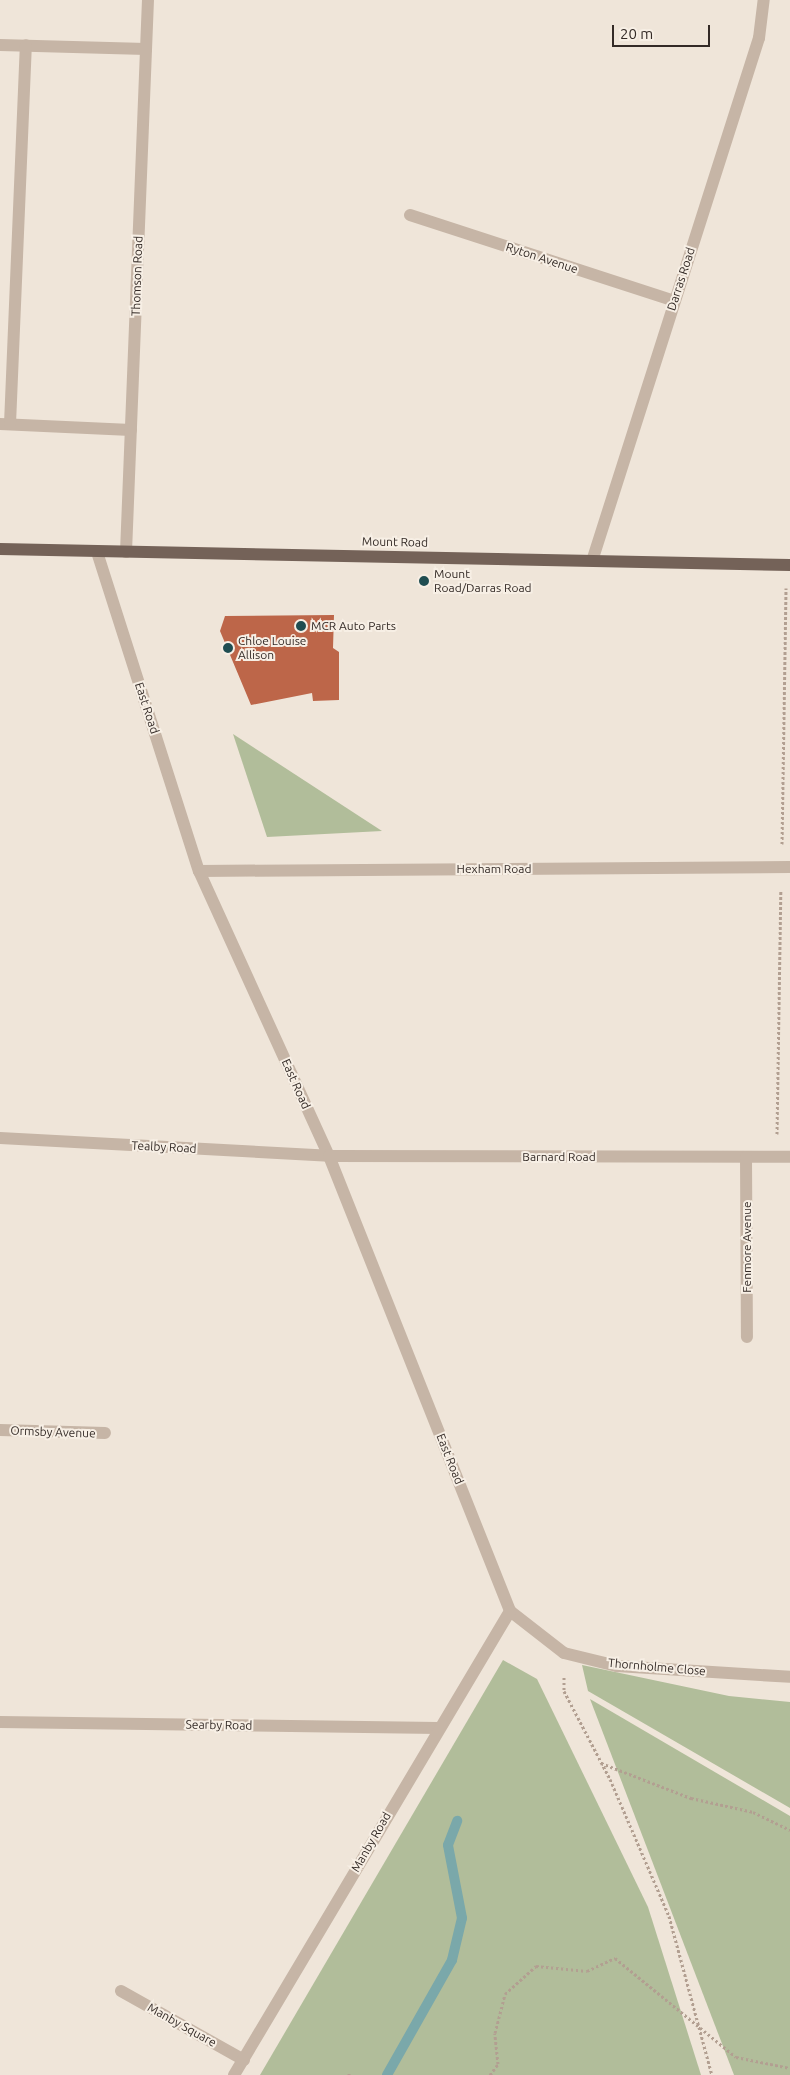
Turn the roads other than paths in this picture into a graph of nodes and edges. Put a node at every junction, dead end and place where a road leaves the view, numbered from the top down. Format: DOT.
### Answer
graph roads {
  1 [pos="148,0"];
  2 [pos="764,0"];
  3 [pos="0,44"];
  4 [pos="26,46"];
  5 [pos="146,49"];
  6 [pos="410,215"];
  7 [pos="674,300"];
  8 [pos="5,424"];
  9 [pos="131,430"];
  10 [pos="0,549"];
  11 [pos="97,552"];
  12 [pos="126,552"];
  13 [pos="593,558"];
  14 [pos="790,565"];
  15 [pos="790,867"];
  16 [pos="199,871"];
  17 [pos="0,1138"];
  18 [pos="329,1156"];
  19 [pos="746,1157"];
  20 [pos="790,1157"];
  21 [pos="747,1337"];
  22 [pos="0,1430"];
  23 [pos="106,1433"];
  24 [pos="510,1611"];
  25 [pos="790,1677"];
  26 [pos="0,1722"];
  27 [pos="438,1728"];
  28 [pos="121,1991"];
  29 [pos="244,2060"];
  30 [pos="234,2075"];
  1 -- 5 [label="street, Thomson Road"];
  2 -- 7 [label="street, Darras Road"];
  3 -- 4 [label="street"];
  4 -- 5 [label="street"];
  4 -- 8 [label="street"];
  5 -- 9 [label="street, Thomson Road"];
  6 -- 7 [label="street, Ryton Avenue"];
  7 -- 13 [label="street, Darras Road"];
  8 -- 9 [label="street"];
  9 -- 12 [label="street, Thomson Road"];
  10 -- 11 [label="main road, Mount Road"];
  11 -- 12 [label="main road, Mount Road"];
  11 -- 16 [label="street, East Road"];
  12 -- 13 [label="main road, Mount Road"];
  13 -- 14 [label="main road, Mount Road"];
  15 -- 16 [label="street, Hexham Road"];
  16 -- 18 [label="street, East Road"];
  17 -- 18 [label="street, Tealby Road"];
  18 -- 19 [label="street, Barnard Road"];
  18 -- 24 [label="street, East Road"];
  19 -- 20 [label="street, Barnard Road"];
  19 -- 21 [label="street, Fenmore Avenue"];
  22 -- 23 [label="street, Ormsby Avenue"];
  24 -- 25 [label="street, Thornholme Close"];
  24 -- 27 [label="street, Manby Road"];
  26 -- 27 [label="street, Searby Road"];
  27 -- 29 [label="street, Manby Road"];
  28 -- 29 [label="street, Manby Square"];
  29 -- 30 [label="street, Manby Road"];
}
